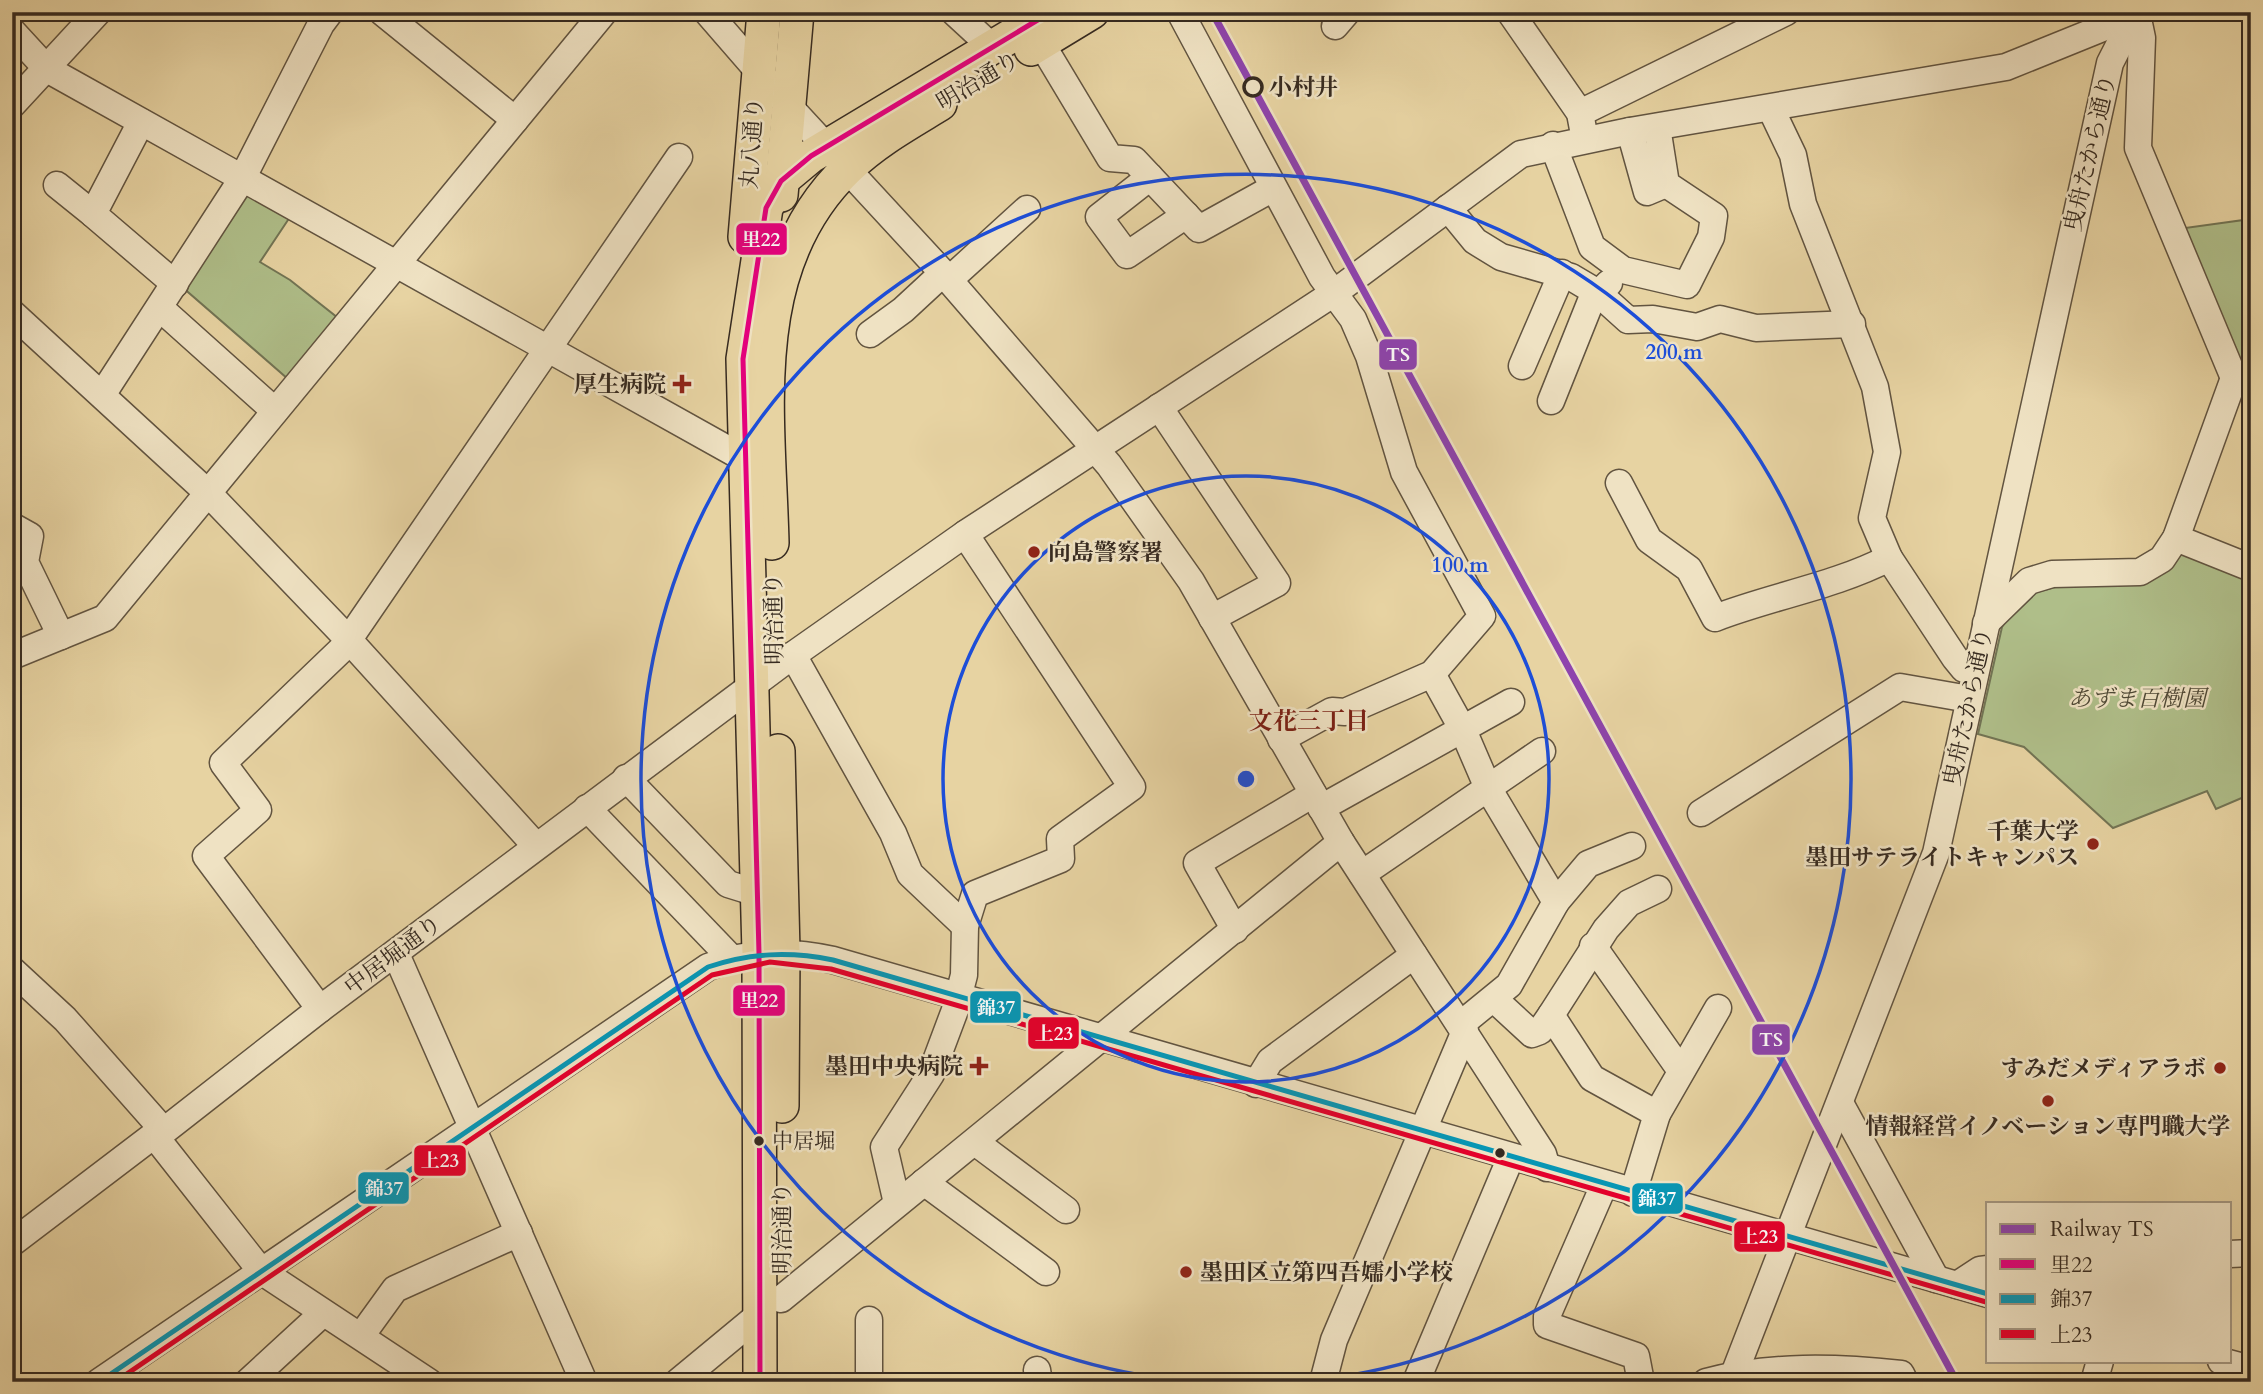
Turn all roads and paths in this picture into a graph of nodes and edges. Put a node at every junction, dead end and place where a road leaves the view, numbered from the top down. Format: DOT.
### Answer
graph roads {
  1 [pos="98,12"];
  2 [pos="330,12"];
  3 [pos="382,12"];
  4 [pos="604,12"];
  5 [pos="707,12"];
  6 [pos="764,12"];
  7 [pos="797,12"];
  8 [pos="954,12"];
  9 [pos="1093,12"];
  10 [pos="1180,12"];
  11 [pos="1510,12"];
  12 [pos="1786,12"];
  13 [pos="2138,13"];
  14 [pos="1046,27"];
  15 [pos="12,32"];
  16 [pos="992,47"];
  17 [pos="47,69"];
  18 [pos="757,69"];
  19 [pos="786,103"];
  20 [pos="12,105"];
  21 [pos="1771,108"];
  22 [pos="1580,113"];
  23 [pos="515,120"];
  24 [pos="141,122"];
  25 [pos="1657,127"];
  26 [pos="1630,131"];
  27 [pos="1585,140"];
  28 [pos="1553,145"];
  29 [pos="679,156"];
  30 [pos="838,156"];
  31 [pos="1150,177"];
  32 [pos="242,179"];
  33 [pos="781,181"];
  34 [pos="1666,184"];
  35 [pos="57,185"];
  36 [pos="1273,188"];
  37 [pos="1448,208"];
  38 [pos="1027,209"];
  39 [pos="93,214"];
  40 [pos="1186,215"];
  41 [pos="396,264"];
  42 [pos="1623,270"];
  43 [pos="1562,273"];
  44 [pos="946,277"];
  45 [pos="175,284"];
  46 [pos="1334,293"];
  47 [pos="1598,293"];
  48 [pos="773,304"];
  49 [pos="160,308"];
  50 [pos="1852,324"];
  51 [pos="18,329"];
  52 [pos="870,334"];
  53 [pos="548,349"];
  54 [pos="743,359"];
  55 [pos="1522,366"];
  56 [pos="2243,382"];
  57 [pos="102,395"];
  58 [pos="1551,401"];
  59 [pos="1159,407"];
  60 [pos="275,411"];
  61 [pos="1094,449"];
  62 [pos="747,460"];
  63 [pos="1619,483"];
  64 [pos="208,493"];
  65 [pos="12,526"];
  66 [pos="965,534"];
  67 [pos="2176,538"];
  68 [pos="1889,558"];
  69 [pos="2251,568"];
  70 [pos="1212,618"];
  71 [pos="1986,623"];
  72 [pos="61,636"];
  73 [pos="347,638"];
  74 [pos="12,656"];
  75 [pos="774,670"];
  76 [pos="1975,672"];
  77 [pos="1432,674"];
  78 [pos="1969,699"];
  79 [pos="1511,702"];
  80 [pos="1464,730"];
  81 [pos="1281,739"];
  82 [pos="1542,751"];
  83 [pos="626,778"];
  84 [pos="1488,788"];
  85 [pos="1317,801"];
  86 [pos="587,808"];
  87 [pos="1701,813"];
  88 [pos="1341,842"];
  89 [pos="536,846"];
  90 [pos="1632,846"];
  91 [pos="1362,874"];
  92 [pos="1658,890"];
  93 [pos="757,893"];
  94 [pos="1556,902"];
  95 [pos="965,926"];
  96 [pos="1236,930"];
  97 [pos="1593,946"];
  98 [pos="396,954"];
  99 [pos="758,954"];
  100 [pos="1414,955"];
  101 [pos="12,970"];
  102 [pos="959,996"];
  103 [pos="1494,999"];
  104 [pos="1718,1008"];
  105 [pos="320,1009"];
  106 [pos="1550,1015"];
  107 [pos="1462,1028"];
  108 [pos="1101,1038"];
  109 [pos="1681,1072"];
  110 [pos="1256,1084"];
  111 [pos="1840,1103"];
  112 [pos="1657,1114"];
  113 [pos="472,1127"];
  114 [pos="1421,1131"];
  115 [pos="159,1133"];
  116 [pos="975,1142"];
  117 [pos="1511,1157"];
  118 [pos="1547,1168"];
  119 [pos="924,1182"];
  120 [pos="1604,1185"];
  121 [pos="1633,1193"];
  122 [pos="897,1203"];
  123 [pos="1066,1210"];
  124 [pos="519,1233"];
  125 [pos="1787,1237"];
  126 [pos="12,1243"];
  127 [pos="2251,1253"];
  128 [pos="2232,1254"];
  129 [pos="1986,1269"];
  130 [pos="261,1271"];
  131 [pos="1046,1272"];
  132 [pos="1946,1282"];
  133 [pos="1986,1293"];
  134 [pos="770,1307"];
  135 [pos="323,1313"];
  136 [pos="869,1320"];
  137 [pos="361,1336"];
  138 [pos="2099,1362"];
  139 [pos="2225,1362"];
  140 [pos="2251,1369"];
  141 [pos="1736,1379"];
  142 [pos="99,1382"];
  143 [pos="248,1382"];
  144 [pos="429,1382"];
  145 [pos="584,1382"];
  146 [pos="678,1382"];
  147 [pos="760,1382"];
  148 [pos="781,1382"];
  149 [pos="869,1382"];
  150 [pos="1323,1382"];
  151 [pos="1416,1382"];
  152 [pos="1641,1382"];
  153 [pos="1706,1382"];
  154 [pos="1905,1382"];
  155 [pos="2094,1382"];
  1 -- 17 [label="street"];
  2 -- 32 [label="street"];
  3 -- 23 [label="street"];
  4 -- 23 [label="street"];
  5 -- 18 [label="street"];
  6 -- 18 [label="main road, 丸八通り"];
  7 -- 19 [label="main road, 丸八通り"];
  8 -- 16 [label="street"];
  9 -- 14 [label="main road, 明治通り"];
  10 -- 36 [label="street"];
  11 -- 22 [label="street"];
  12 -- 22 [label="street"];
  13 -- 21 [label="street, 中居堀通り"];
  13 -- 56 [label="street"];
  13 -- 71 [label="street, 曳舟たから通り"];
  14 -- 16 [label="main road, 明治通り"];
  14 -- 30 [label="main road, 明治通り"];
  14 -- 31 [label="street"];
  15 -- 17 [label="street"];
  16 -- 30 [label="main road, 明治通り"];
  17 -- 20 [label="street"];
  17 -- 24 [label="street"];
  18 -- 19 [label="street"];
  18 -- 54 [label="main road, 丸八通り"];
  19 -- 30 [label="street"];
  19 -- 33 [label="main road, 丸八通り"];
  21 -- 25 [label="street, 中居堀通り"];
  21 -- 50 [label="street"];
  22 -- 27 [label="street"];
  23 -- 41 [label="street"];
  24 -- 32 [label="street"];
  24 -- 39 [label="street"];
  25 -- 26 [label="street, 中居堀通り"];
  25 -- 34 [label="street"];
  26 -- 27 [label="street, 中居堀通り"];
  26 -- 34 [label="street"];
  27 -- 28 [label="street, 中居堀通り"];
  28 -- 37 [label="street, 中居堀通り"];
  28 -- 42 [label="street"];
  29 -- 53 [label="street"];
  30 -- 33 [label="main road, 明治通り"];
  30 -- 44 [label="street"];
  30 -- 48 [label="main road, 明治通り"];
  31 -- 40 [label="street"];
  31 -- 40 [label="street"];
  32 -- 41 [label="street"];
  32 -- 45 [label="street"];
  33 -- 48 [label="main road, 丸八通り"];
  33 -- 54 [label="main road, 明治通り"];
  34 -- 42 [label="street"];
  35 -- 39 [label="street"];
  36 -- 40 [label="street"];
  36 -- 46 [label="street"];
  37 -- 43 [label="street"];
  37 -- 46 [label="street, 中居堀通り"];
  38 -- 44 [label="street"];
  39 -- 45 [label="street"];
  41 -- 53 [label="street"];
  41 -- 60 [label="street"];
  42 -- 47 [label="street"];
  43 -- 47 [label="street"];
  43 -- 55 [label="street"];
  44 -- 52 [label="street"];
  44 -- 61 [label="street"];
  45 -- 49 [label="street"];
  46 -- 59 [label="street, 中居堀通り"];
  46 -- 77 [label="street"];
  47 -- 50 [label="street"];
  47 -- 58 [label="street"];
  48 -- 75 [label="main road, 明治通り"];
  49 -- 57 [label="street"];
  49 -- 60 [label="street"];
  50 -- 68 [label="street"];
  51 -- 57 [label="street"];
  53 -- 62 [label="street"];
  53 -- 73 [label="street"];
  54 -- 62 [label="main road, 明治通り"];
  56 -- 67 [label="street"];
  57 -- 64 [label="street"];
  59 -- 61 [label="street, 中居堀通り"];
  59 -- 70 [label="street"];
  60 -- 64 [label="street"];
  61 -- 66 [label="street, 中居堀通り"];
  61 -- 70 [label="street"];
  62 -- 75 [label="main road, 明治通り"];
  63 -- 68 [label="street"];
  64 -- 72 [label="street"];
  64 -- 73 [label="street"];
  65 -- 72 [label="street"];
  66 -- 75 [label="street, 中居堀通り"];
  66 -- 95 [label="street"];
  67 -- 69 [label="street"];
  67 -- 71 [label="street"];
  68 -- 76 [label="street"];
  70 -- 81 [label="street"];
  71 -- 76 [label="street, 曳舟たから通り"];
  72 -- 74 [label="street"];
  73 -- 89 [label="street"];
  73 -- 105 [label="street"];
  75 -- 83 [label="street, 中居堀通り"];
  75 -- 93 [label="main road, 明治通り"];
  75 -- 95 [label="street"];
  75 -- 99 [label="main road, 明治通り"];
  76 -- 78 [label="street, 曳舟たから通り"];
  77 -- 80 [label="street"];
  77 -- 81 [label="street"];
  78 -- 87 [label="street"];
  78 -- 111 [label="street, 曳舟たから通り"];
  79 -- 80 [label="street"];
  80 -- 84 [label="street"];
  80 -- 85 [label="street"];
  81 -- 85 [label="street"];
  82 -- 84 [label="street"];
  83 -- 86 [label="street, 中居堀通り"];
  83 -- 93 [label="street"];
  84 -- 91 [label="street"];
  84 -- 94 [label="street"];
  85 -- 88 [label="street"];
  85 -- 96 [label="street"];
  86 -- 89 [label="street, 中居堀通り"];
  86 -- 99 [label="street"];
  88 -- 91 [label="street"];
  88 -- 96 [label="street"];
  89 -- 98 [label="street, 中居堀通り"];
  90 -- 94 [label="street"];
  91 -- 100 [label="street"];
  92 -- 97 [label="street"];
  93 -- 99 [label="main road, 明治通り"];
  94 -- 103 [label="street"];
  95 -- 102 [label="street"];
  96 -- 108 [label="street"];
  97 -- 106 [label="street"];
  97 -- 109 [label="street"];
  98 -- 105 [label="street, 中居堀通り"];
  98 -- 113 [label="street"];
  99 -- 102 [label="street"];
  99 -- 113 [label="street"];
  99 -- 134 [label="main road, 明治通り"];
  100 -- 107 [label="street"];
  100 -- 110 [label="street"];
  101 -- 115 [label="street"];
  102 -- 108 [label="street"];
  102 -- 122 [label="street"];
  103 -- 106 [label="street"];
  103 -- 107 [label="street"];
  104 -- 109 [label="street"];
  105 -- 115 [label="street, 中居堀通り"];
  106 -- 112 [label="street"];
  107 -- 114 [label="street"];
  107 -- 118 [label="street"];
  108 -- 110 [label="street"];
  108 -- 116 [label="street"];
  109 -- 112 [label="street"];
  110 -- 114 [label="street"];
  111 -- 125 [label="street, 曳舟たから通り"];
  111 -- 132 [label="street"];
  112 -- 121 [label="street"];
  113 -- 124 [label="street"];
  113 -- 130 [label="street"];
  114 -- 117 [label="street"];
  114 -- 150 [label="street"];
  115 -- 126 [label="street, 中居堀通り"];
  115 -- 130 [label="street"];
  116 -- 119 [label="street"];
  116 -- 123 [label="street"];
  117 -- 118 [label="street"];
  117 -- 151 [label="street"];
  118 -- 120 [label="street"];
  119 -- 122 [label="street"];
  119 -- 131 [label="street"];
  120 -- 121 [label="street"];
  120 -- 152 [label="street"];
  121 -- 125 [label="street"];
  122 -- 134 [label="street"];
  124 -- 137 [label="street"];
  124 -- 145 [label="street"];
  125 -- 132 [label="street"];
  125 -- 141 [label="street, 曳舟たから通り"];
  127 -- 128 [label="street"];
  129 -- 132 [label="street"];
  130 -- 135 [label="street"];
  130 -- 142 [label="street"];
  132 -- 133 [label="street"];
  134 -- 146 [label="street"];
  134 -- 147 [label="main road, 明治通り"];
  134 -- 148 [label="main road, 明治通り"];
  135 -- 137 [label="street"];
  135 -- 143 [label="street"];
  136 -- 149 [label="street"];
  137 -- 144 [label="street"];
  138 -- 155 [label="street"];
  139 -- 140 [label="street"];
  141 -- 153 [label="street"];
  141 -- 154 [label="street"];
}
